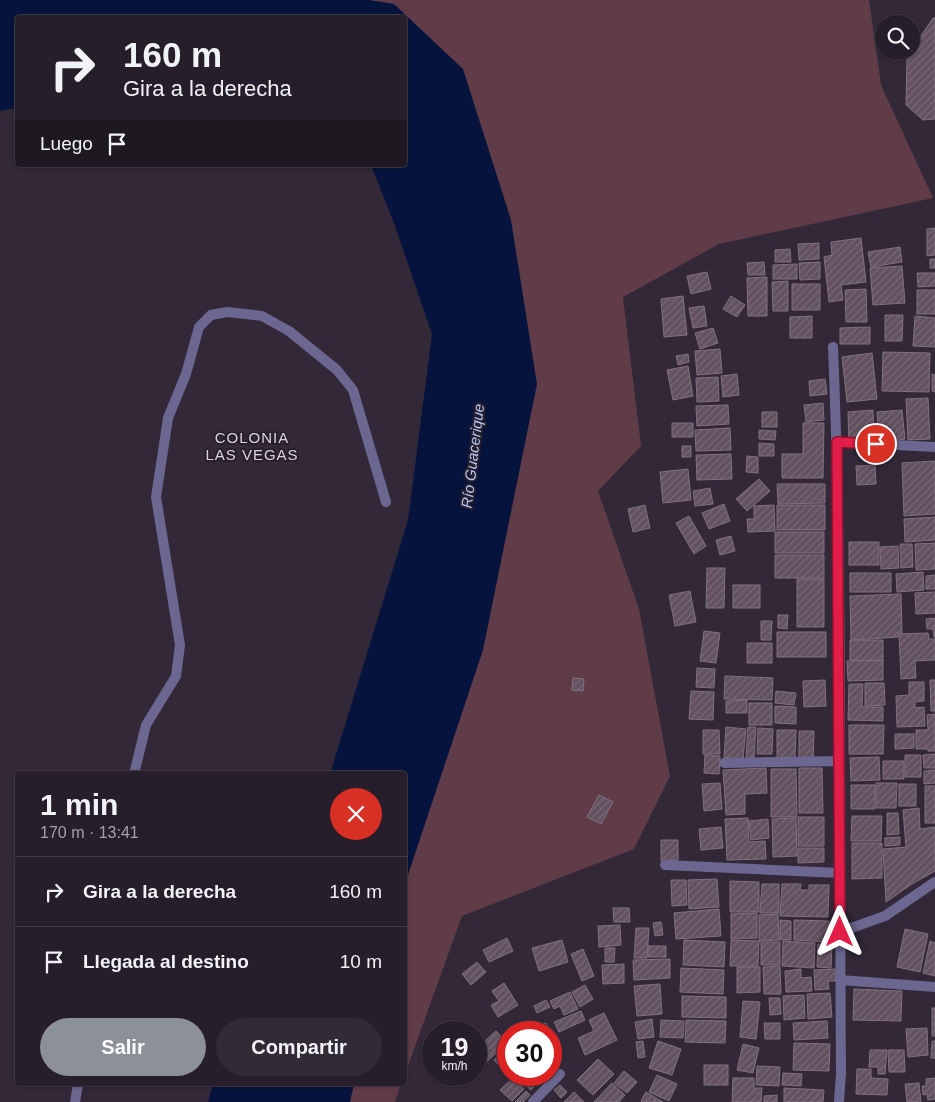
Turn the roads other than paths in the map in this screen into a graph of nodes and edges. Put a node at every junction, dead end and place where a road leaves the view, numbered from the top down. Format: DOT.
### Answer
graph roads {
  1 [pos="833,347"];
  2 [pos="837,442"];
  3 [pos="935,447"];
  4 [pos="386,502"];
  5 [pos="840,761"];
  6 [pos="724,763"];
  7 [pos="135,771"];
  8 [pos="665,865"];
  9 [pos="840,873"];
  10 [pos="935,882"];
  11 [pos="840,932"];
  12 [pos="840,980"];
  13 [pos="935,987"];
  14 [pos="78,1086"];
  15 [pos="549,1086"];
  16 [pos="75,1102"];
  17 [pos="534,1102"];
  18 [pos="839,1102"];
  1 -- 2 [label="street"];
  2 -- 3 [label="street"];
  2 -- 5 [label="street"];
  4 -- 7 [label="street"];
  5 -- 6 [label="street"];
  5 -- 9 [label="street"];
  8 -- 9 [label="street"];
  9 -- 11 [label="street"];
  10 -- 11 [label="street"];
  11 -- 12 [label="street"];
  12 -- 13 [label="street"];
  12 -- 18 [label="street"];
  14 -- 16 [label="street"];
  15 -- 17 [label="street"];
}
